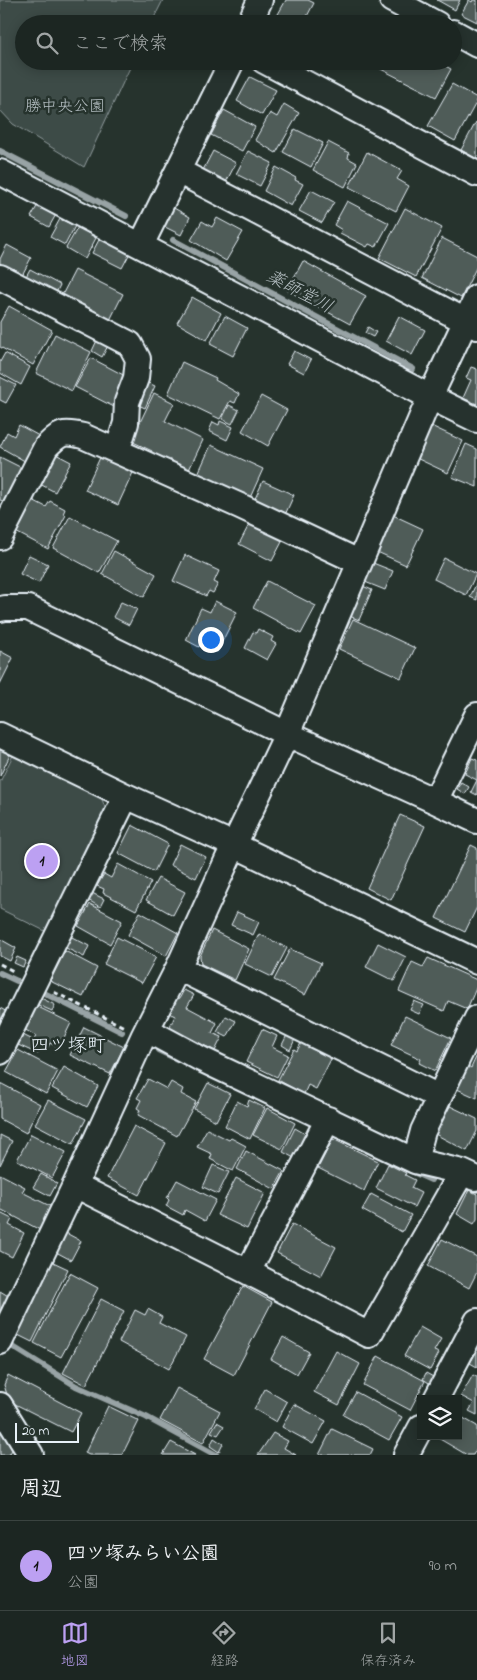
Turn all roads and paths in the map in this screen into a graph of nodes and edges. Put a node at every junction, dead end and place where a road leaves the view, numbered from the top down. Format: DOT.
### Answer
graph roads {
  1 [pos="260,0"];
  2 [pos="392,0"];
  3 [pos="253,15"];
  4 [pos="420,15"];
  5 [pos="462,37"];
  6 [pos="477,45"];
  7 [pos="228,70"];
  8 [pos="281,70"];
  9 [pos="178,171"];
  10 [pos="0,172"];
  11 [pos="477,174"];
  12 [pos="141,245"];
  13 [pos="0,277"];
  14 [pos="477,297"];
  15 [pos="471,324"];
  16 [pos="430,397"];
  17 [pos="477,420"];
  18 [pos="117,451"];
  19 [pos="0,538"];
  20 [pos="359,562"];
  21 [pos="0,609"];
  22 [pos="477,715"];
  23 [pos="287,734"];
  24 [pos="0,735"];
  25 [pos="126,796"];
  26 [pos="435,800"];
  27 [pos="477,821"];
  28 [pos="234,844"];
  29 [pos="477,962"];
  30 [pos="0,964"];
  31 [pos="178,968"];
  32 [pos="35,982"];
  33 [pos="477,1018"];
  34 [pos="137,1030"];
  35 [pos="0,1052"];
  36 [pos="439,1097"];
  37 [pos="328,1118"];
  38 [pos="416,1161"];
  39 [pos="470,1176"];
  40 [pos="75,1185"];
  41 [pos="248,1272"];
  42 [pos="477,1321"];
  43 [pos="0,1342"];
  44 [pos="438,1395"];
  45 [pos="0,1405"];
  46 [pos="417,1434"];
  47 [pos="30,1455"];
  48 [pos="406,1455"];
  1 -- 3 [label="street"];
  2 -- 4 [label="street"];
  5 -- 6 [label="street"];
  7 -- 9 [label="street"];
  8 -- 11 [label="street"];
  9 -- 12 [label="street"];
  9 -- 15 [label="street"];
  10 -- 12 [label="street"];
  12 -- 16 [label="street"];
  13 -- 18 [label="street"];
  14 -- 15 [label="street"];
  15 -- 16 [label="street"];
  16 -- 17 [label="street"];
  16 -- 20 [label="street"];
  18 -- 19 [label="street"];
  18 -- 20 [label="street"];
  20 -- 23 [label="street"];
  21 -- 23 [label="street"];
  22 -- 26 [label="street"];
  23 -- 26 [label="street"];
  23 -- 28 [label="street"];
  24 -- 25 [label="street"];
  25 -- 28 [label="street"];
  25 -- 32 [label="street"];
  26 -- 27 [label="street"];
  28 -- 29 [label="street"];
  28 -- 31 [label="street"];
  30 -- 32 [label="path"];
  31 -- 34 [label="street"];
  31 -- 36 [label="street"];
  32 -- 34 [label="path"];
  32 -- 35 [label="street"];
  33 -- 36 [label="street"];
  34 -- 37 [label="street"];
  34 -- 40 [label="street"];
  36 -- 38 [label="street"];
  37 -- 38 [label="street"];
  37 -- 41 [label="street"];
  38 -- 39 [label="street"];
  39 -- 41 [label="street"];
  40 -- 41 [label="street"];
  40 -- 43 [label="street"];
  42 -- 44 [label="street"];
  45 -- 47 [label="street"];
  46 -- 48 [label="street"];
}
